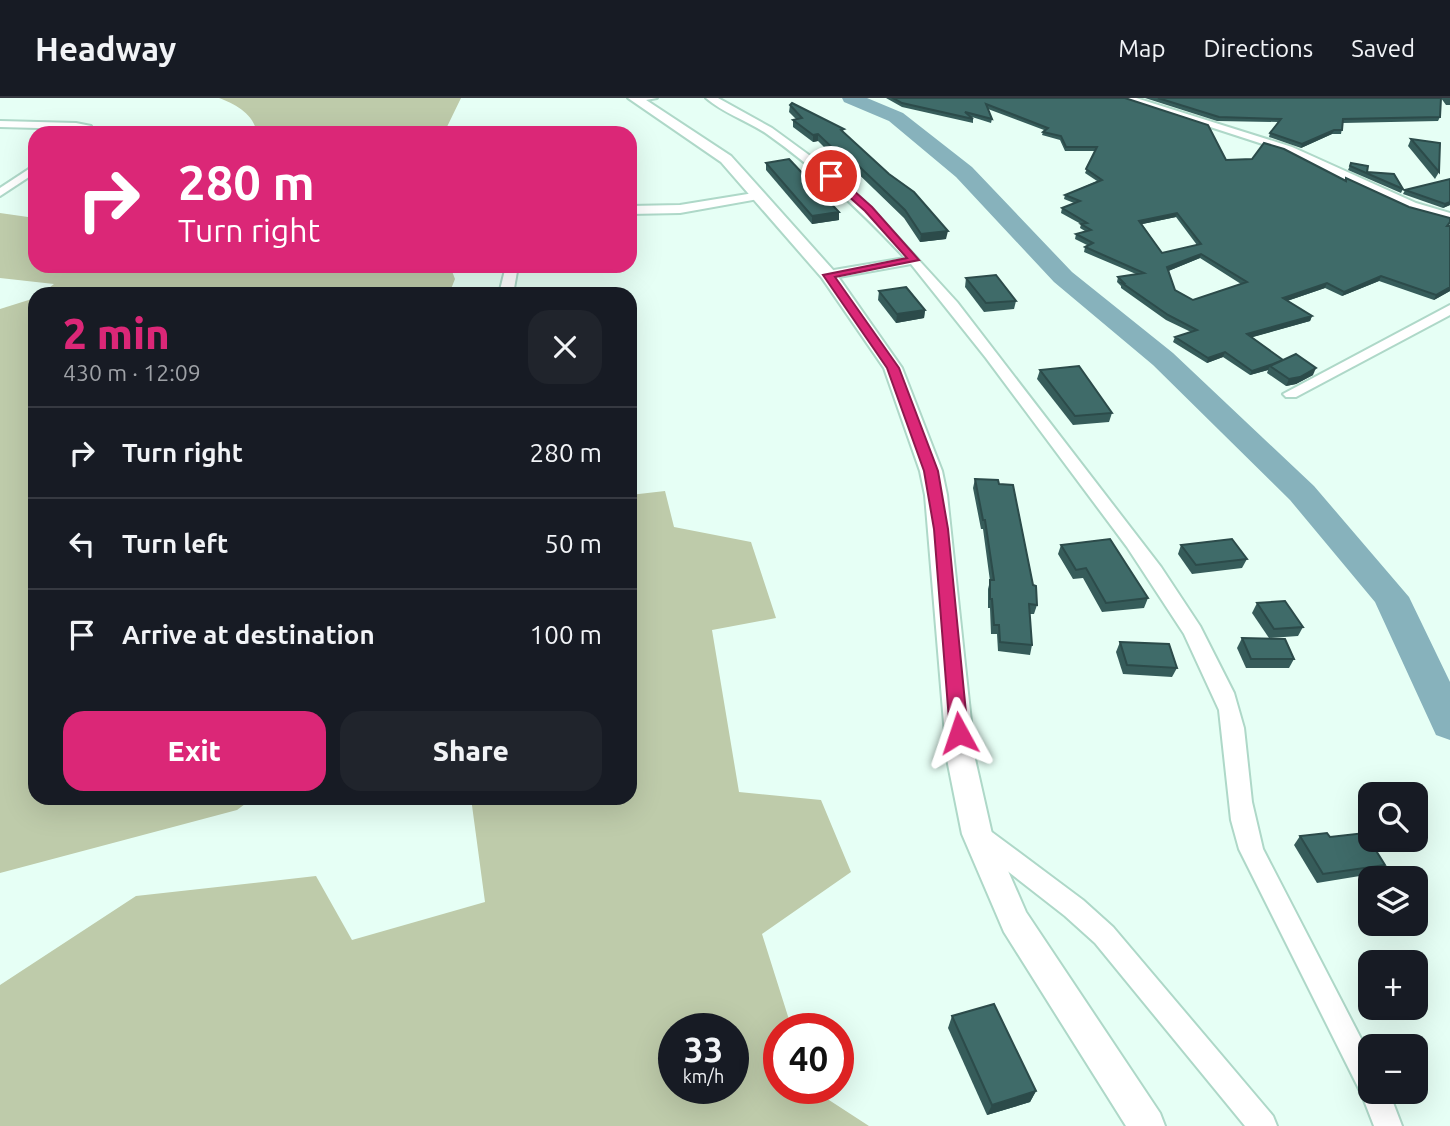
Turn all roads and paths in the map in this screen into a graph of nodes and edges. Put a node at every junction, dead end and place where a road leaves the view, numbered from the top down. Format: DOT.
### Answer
graph roads {
  1 [pos="634,98"];
  2 [pos="652,98"];
  3 [pos="711,98"];
  4 [pos="1126,98"];
  5 [pos="0,124"];
  6 [pos="54,126"];
  7 [pos="28,174"];
  8 [pos="0,193"];
  9 [pos="760,196"];
  10 [pos="637,210"];
  11 [pos="1450,217"];
  12 [pos="914,260"];
  13 [pos="828,275"];
  14 [pos="1450,309"];
  15 [pos="1291,394"];
  16 [pos="977,834"];
  17 [pos="1358,1061"];
  18 [pos="1379,1104"];
  19 [pos="1147,1126"];
  20 [pos="1264,1126"];
  21 [pos="1388,1126"];
  1 -- 2 [label="street"];
  1 -- 9 [label="street"];
  3 -- 12 [label="street"];
  4 -- 11 [label="street"];
  5 -- 6 [label="street"];
  7 -- 8 [label="street"];
  9 -- 10 [label="street"];
  9 -- 13 [label="street"];
  12 -- 13 [label="street"];
  12 -- 17 [label="street"];
  13 -- 16 [label="street"];
  14 -- 15 [label="street"];
  16 -- 19 [label="street"];
  16 -- 20 [label="street"];
  18 -- 21 [label="street"];
}
